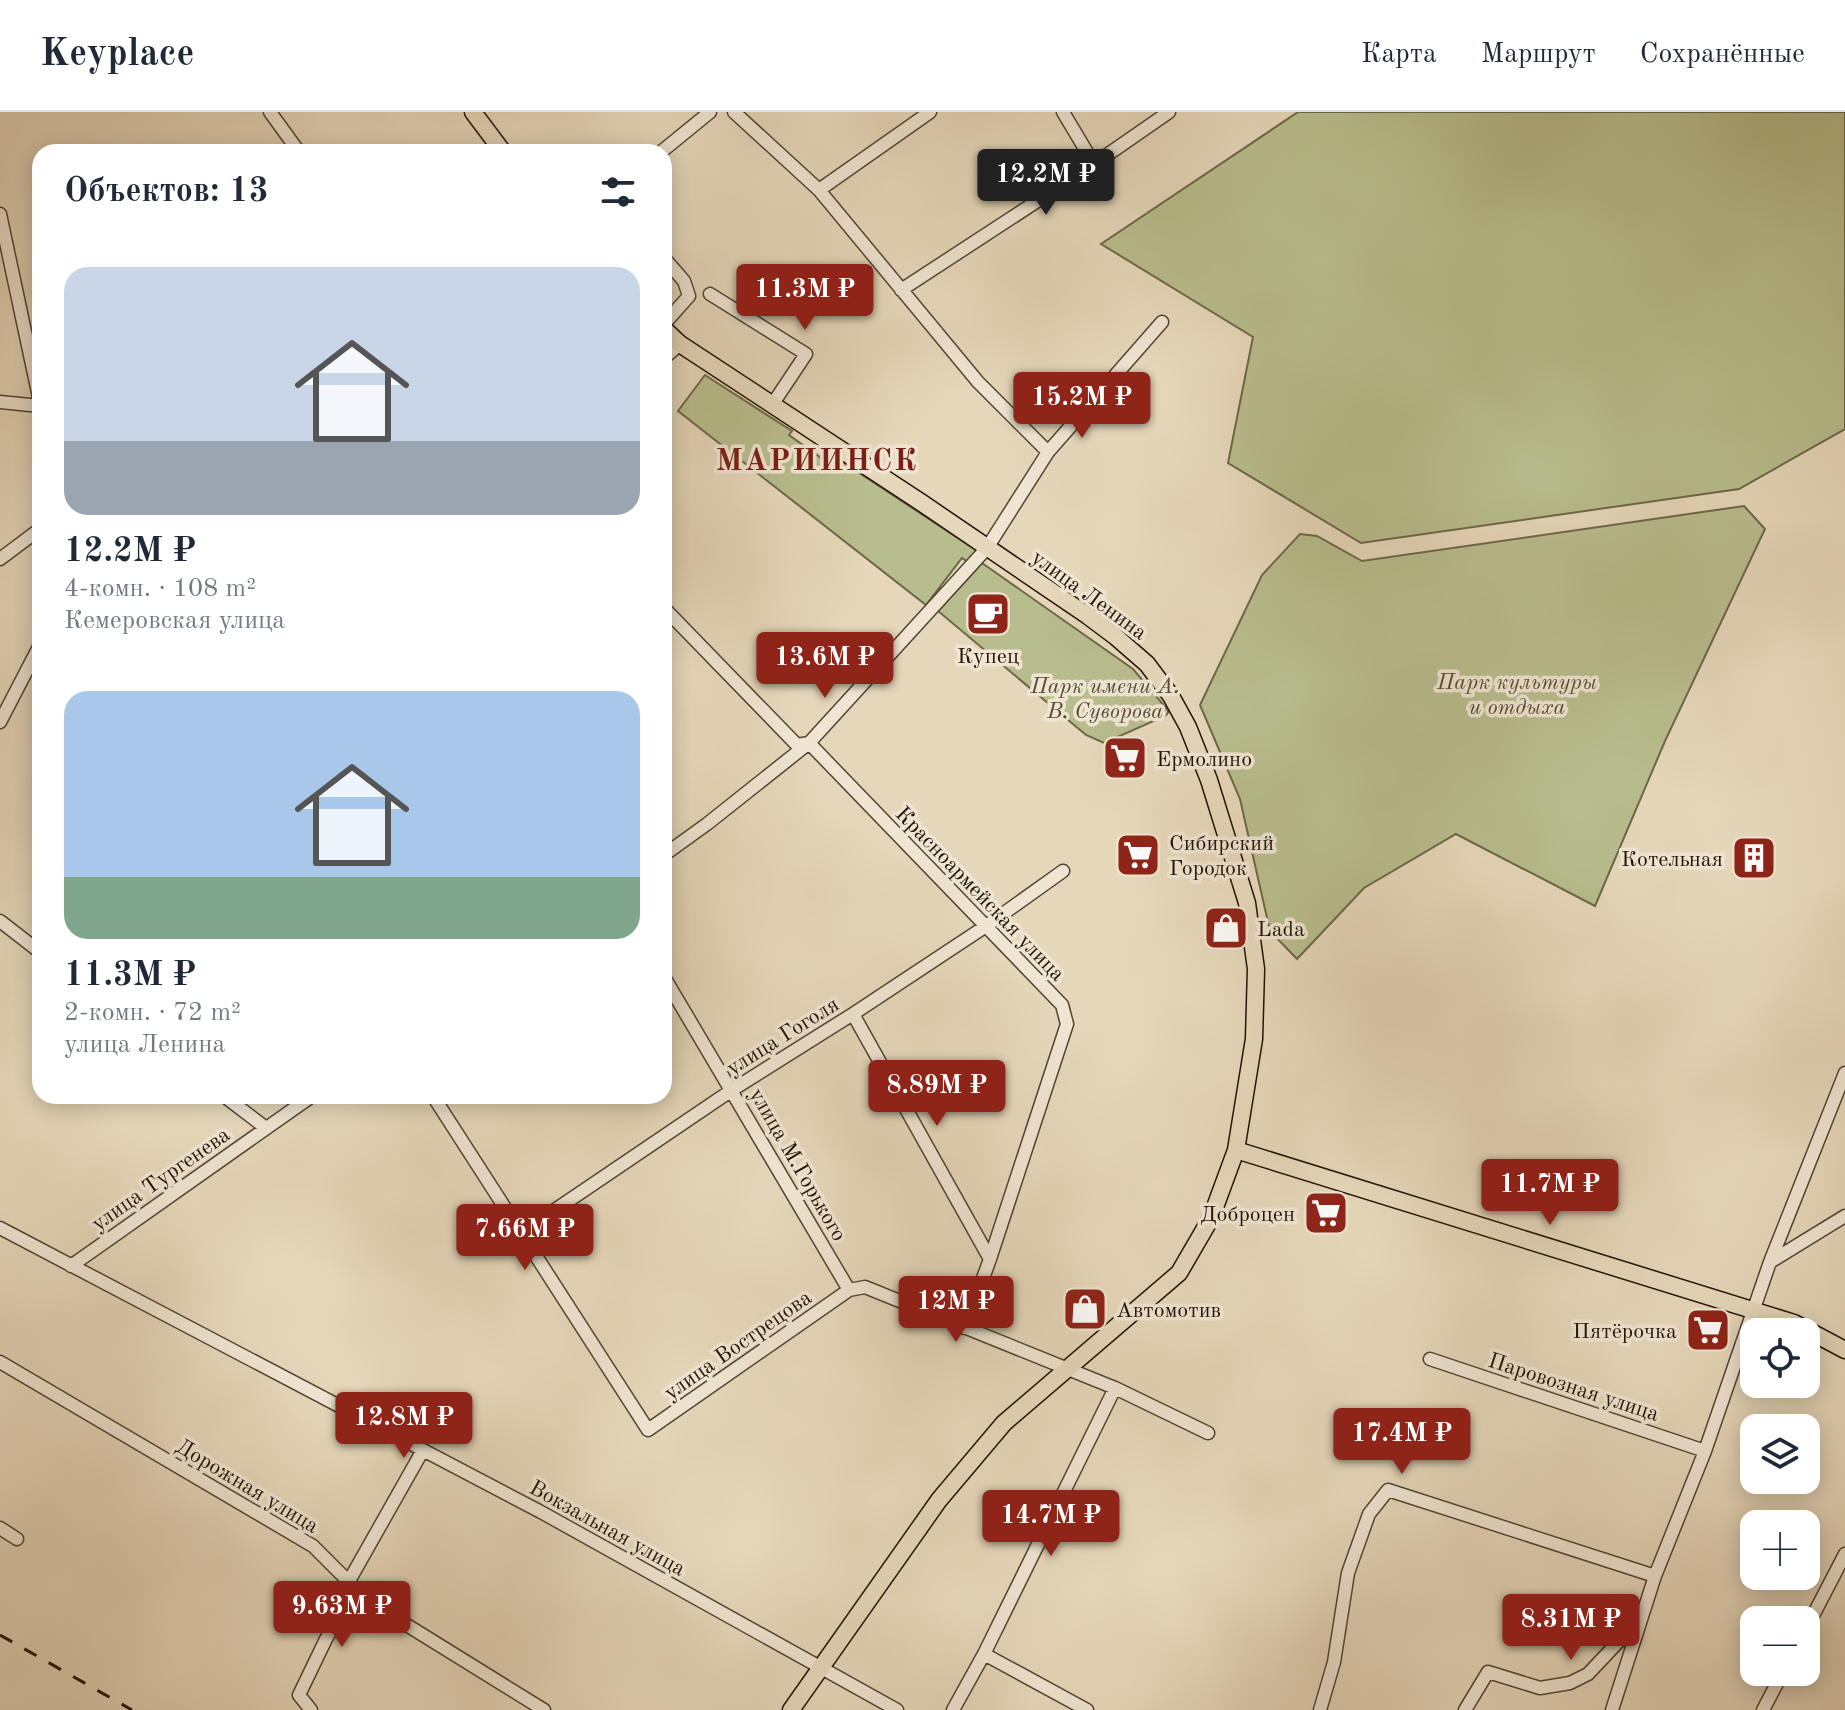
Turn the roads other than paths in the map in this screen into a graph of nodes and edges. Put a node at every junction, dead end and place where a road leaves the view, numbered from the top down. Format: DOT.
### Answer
graph roads {
  1 [pos="270,112"];
  2 [pos="473,112"];
  3 [pos="710,112"];
  4 [pos="734,112"];
  5 [pos="930,112"];
  6 [pos="1063,112"];
  7 [pos="1169,112"];
  8 [pos="293,144"];
  9 [pos="497,144"];
  10 [pos="671,144"];
  11 [pos="1094,164"];
  12 [pos="819,190"];
  13 [pos="1,222"];
  14 [pos="672,267"];
  15 [pos="901,290"];
  16 [pos="710,294"];
  17 [pos="672,317"];
  18 [pos="1162,322"];
  19 [pos="672,336"];
  20 [pos="680,344"];
  21 [pos="672,351"];
  22 [pos="32,367"];
  23 [pos="0,402"];
  24 [pos="32,404"];
  25 [pos="772,405"];
  26 [pos="1048,452"];
  27 [pos="32,535"];
  28 [pos="987,548"];
  29 [pos="0,559"];
  30 [pos="672,616"];
  31 [pos="32,660"];
  32 [pos="0,722"];
  33 [pos="809,743"];
  34 [pos="672,849"];
  35 [pos="1063,871"];
  36 [pos="0,921"];
  37 [pos="986,926"];
  38 [pos="32,946"];
  39 [pos="672,990"];
  40 [pos="853,1014"];
  41 [pos="1845,1074"];
  42 [pos="732,1090"];
  43 [pos="234,1104"];
  44 [pos="300,1104"];
  45 [pos="438,1104"];
  46 [pos="266,1128"];
  47 [pos="1236,1150"];
  48 [pos="1845,1216"];
  49 [pos="0,1228"];
  50 [pos="521,1233"];
  51 [pos="990,1259"];
  52 [pos="1770,1262"];
  53 [pos="71,1266"];
  54 [pos="849,1290"];
  55 [pos="1753,1311"];
  56 [pos="965,1328"];
  57 [pos="1845,1350"];
  58 [pos="1430,1359"];
  59 [pos="0,1362"];
  60 [pos="1067,1368"];
  61 [pos="1115,1388"];
  62 [pos="1208,1433"];
  63 [pos="423,1450"];
  64 [pos="1705,1451"];
  65 [pos="0,1528"];
  66 [pos="17,1539"];
  67 [pos="1845,1554"];
  68 [pos="1655,1576"];
  69 [pos="352,1584"];
  70 [pos="1818,1606"];
  71 [pos="1640,1618"];
  72 [pos="984,1654"];
  73 [pos="821,1668"];
  74 [pos="1776,1686"];
  75 [pos="522,1704"];
  76 [pos="311,1710"];
  77 [pos="544,1710"];
  78 [pos="791,1710"];
  79 [pos="897,1710"];
  80 [pos="953,1710"];
  81 [pos="1087,1710"];
  82 [pos="1320,1710"];
  83 [pos="1465,1710"];
  84 [pos="1612,1710"];
  85 [pos="1763,1710"];
  1 -- 8 [label="street"];
  2 -- 9 [label="main road"];
  3 -- 10 [label="street"];
  4 -- 12 [label="street"];
  5 -- 12 [label="street"];
  6 -- 11 [label="street"];
  7 -- 11 [label="street"];
  11 -- 15 [label="street"];
  12 -- 15 [label="street"];
  13 -- 22 [label="street"];
  14 -- 17 [label="street"];
  15 -- 26 [label="street"];
  16 -- 25 [label="street"];
  18 -- 26 [label="street"];
  19 -- 20 [label="main road, улица Ленина"];
  20 -- 21 [label="street"];
  20 -- 25 [label="main road, улица Ленина"];
  23 -- 24 [label="street"];
  25 -- 28 [label="main road, улица Ленина"];
  26 -- 28 [label="street"];
  27 -- 29 [label="street"];
  28 -- 33 [label="street"];
  28 -- 47 [label="main road, улица Ленина"];
  30 -- 33 [label="street, Красноармейская улица"];
  31 -- 32 [label="street"];
  33 -- 34 [label="street"];
  33 -- 37 [label="street, Красноармейская улица"];
  35 -- 37 [label="street, улица Гоголя"];
  36 -- 38 [label="street"];
  37 -- 40 [label="street, улица Гоголя"];
  37 -- 51 [label="street, Красноармейская улица"];
  39 -- 42 [label="street, улица М.Горького"];
  40 -- 42 [label="street, улица Гоголя"];
  40 -- 51 [label="street"];
  41 -- 52 [label="street"];
  42 -- 50 [label="street, улица Гоголя"];
  42 -- 54 [label="street, улица М.Горького"];
  43 -- 46 [label="street"];
  44 -- 46 [label="street, улица Тургенева"];
  45 -- 50 [label="street"];
  46 -- 53 [label="street, улица Тургенева"];
  47 -- 55 [label="main road"];
  47 -- 60 [label="main road, улица Ленина"];
  48 -- 52 [label="street"];
  49 -- 53 [label="street, Вокзальная улица"];
  50 -- 54 [label="street, улица Вострецова"];
  51 -- 56 [label="street, Красноармейская улица"];
  52 -- 55 [label="street"];
  53 -- 63 [label="street, Вокзальная улица"];
  54 -- 56 [label="street"];
  55 -- 57 [label="main road"];
  55 -- 64 [label="street"];
  56 -- 60 [label="street"];
  58 -- 64 [label="street, Паровозная улица"];
  59 -- 69 [label="street, Дорожная улица"];
  60 -- 61 [label="street"];
  60 -- 73 [label="main road, улица Ленина"];
  61 -- 62 [label="street"];
  61 -- 72 [label="street"];
  63 -- 69 [label="street"];
  63 -- 73 [label="street, Вокзальная улица"];
  64 -- 68 [label="street"];
  65 -- 66 [label="street"];
  67 -- 70 [label="street"];
  68 -- 71 [label="street"];
  68 -- 82 [label="street"];
  69 -- 75 [label="street, Дорожная улица"];
  69 -- 76 [label="street"];
  71 -- 83 [label="street"];
  71 -- 84 [label="street"];
  72 -- 80 [label="street"];
  72 -- 81 [label="street"];
  73 -- 78 [label="main road, улица Ленина"];
  73 -- 79 [label="street, Вокзальная улица"];
  74 -- 85 [label="street"];
  75 -- 77 [label="street, Дорожная улица"];
}
